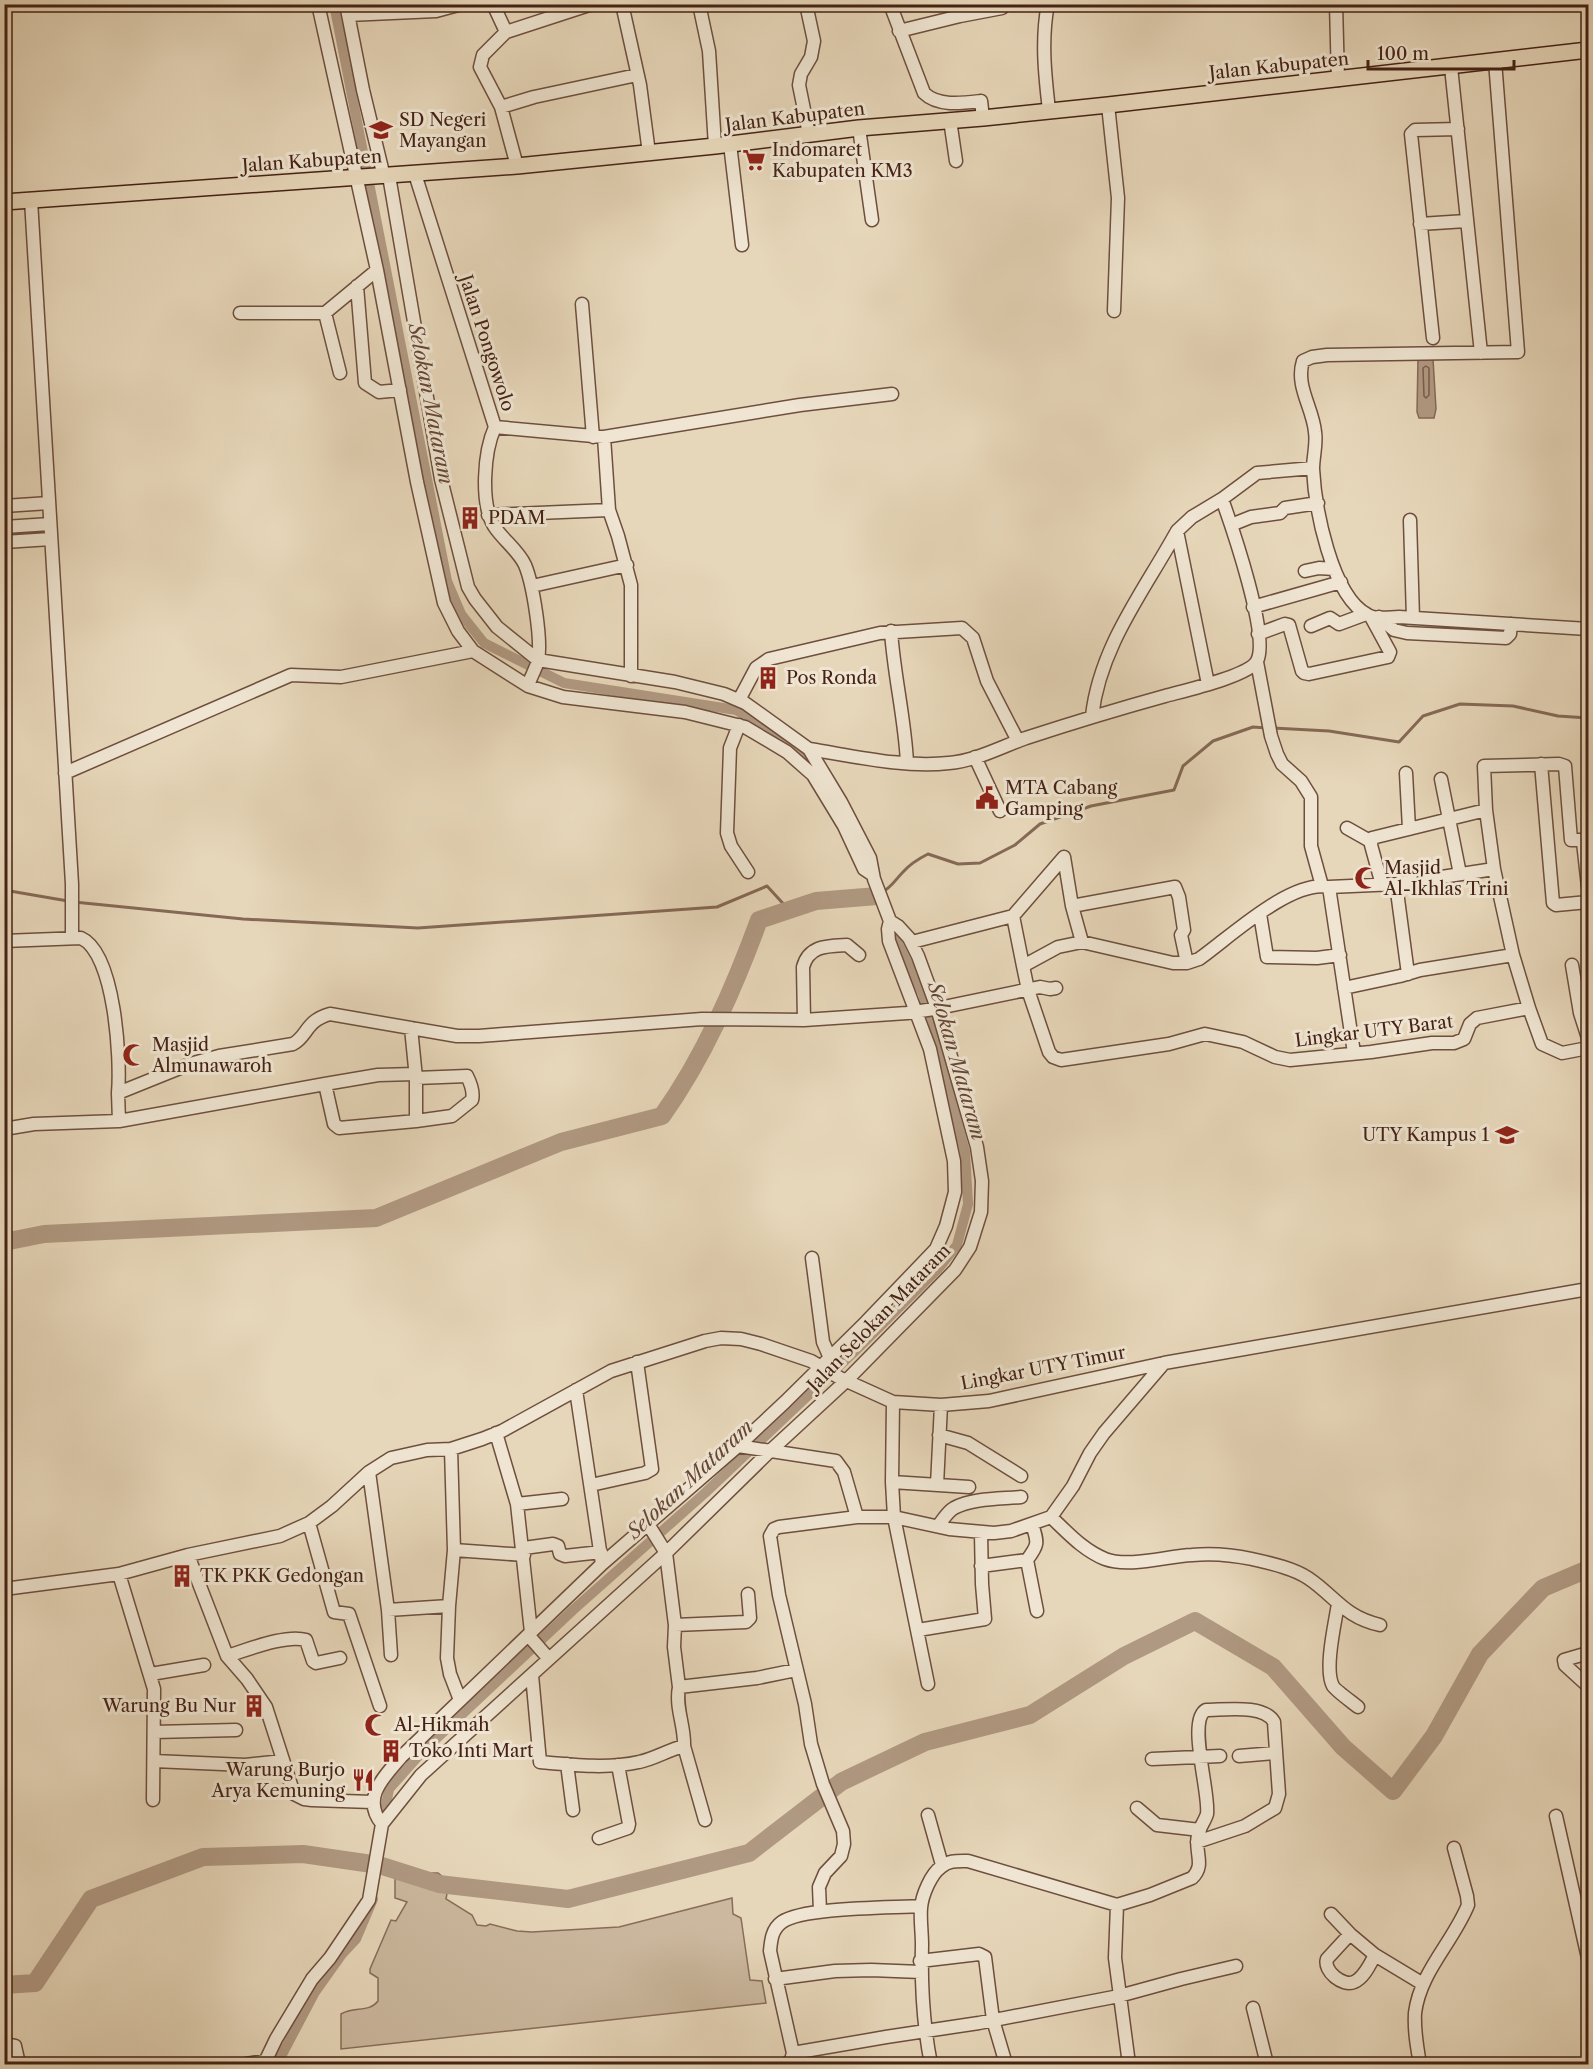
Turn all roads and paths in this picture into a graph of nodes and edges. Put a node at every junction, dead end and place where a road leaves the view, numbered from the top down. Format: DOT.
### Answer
graph roads {
  1 [pos="318,4"];
  2 [pos="462,4"];
  3 [pos="493,4"];
  4 [pos="592,4"];
  5 [pos="622,4"];
  6 [pos="699,4"];
  7 [pos="806,4"];
  8 [pos="890,4"];
  9 [pos="1048,4"];
  10 [pos="1336,4"];
  11 [pos="424,8"];
  12 [pos="1002,8"];
  13 [pos="347,10"];
  14 [pos="506,32"];
  15 [pos="899,32"];
  16 [pos="1588,50"];
  17 [pos="1495,61"];
  18 [pos="1451,67"];
  19 [pos="637,75"];
  20 [pos="1338,80"];
  21 [pos="1108,105"];
  22 [pos="501,107"];
  23 [pos="1049,110"];
  24 [pos="983,118"];
  25 [pos="950,120"];
  26 [pos="859,128"];
  27 [pos="1458,129"];
  28 [pos="809,134"];
  29 [pos="723,145"];
  30 [pos="649,153"];
  31 [pos="957,161"];
  32 [pos="517,166"];
  33 [pos="415,174"];
  34 [pos="386,177"];
  35 [pos="359,179"];
  36 [pos="31,200"];
  37 [pos="4,202"];
  38 [pos="872,220"];
  39 [pos="1466,220"];
  40 [pos="1420,224"];
  41 [pos="742,245"];
  42 [pos="376,270"];
  43 [pos="357,286"];
  44 [pos="582,304"];
  45 [pos="1114,311"];
  46 [pos="240,313"];
  47 [pos="325,313"];
  48 [pos="1432,338"];
  49 [pos="1481,353"];
  50 [pos="340,373"];
  51 [pos="400,390"];
  52 [pos="892,394"];
  53 [pos="495,427"];
  54 [pos="599,437"];
  55 [pos="1313,468"];
  56 [pos="1222,499"];
  57 [pos="49,503"];
  58 [pos="1318,503"];
  59 [pos="4,506"];
  60 [pos="609,510"];
  61 [pos="488,515"];
  62 [pos="1410,520"];
  63 [pos="50,524"];
  64 [pos="1231,525"];
  65 [pos="4,526"];
  66 [pos="1177,531"];
  67 [pos="51,540"];
  68 [pos="4,542"];
  69 [pos="627,565"];
  70 [pos="1334,569"];
  71 [pos="1305,571"];
  72 [pos="1341,582"];
  73 [pos="532,586"];
  74 [pos="1254,607"];
  75 [pos="1372,616"];
  76 [pos="1413,618"];
  77 [pos="1469,621"];
  78 [pos="1511,624"];
  79 [pos="1311,626"];
  80 [pos="1588,629"];
  81 [pos="891,632"];
  82 [pos="1258,634"];
  83 [pos="1467,636"];
  84 [pos="473,651"];
  85 [pos="1257,662"];
  86 [pos="533,673"];
  87 [pos="631,676"];
  88 [pos="1208,684"];
  89 [pos="739,700"];
  90 [pos="1092,716"];
  91 [pos="748,719"];
  92 [pos="1018,741"];
  93 [pos="809,749"];
  94 [pos="975,757"];
  95 [pos="907,763"];
  96 [pos="1541,764"];
  97 [pos="65,773"];
  98 [pos="1406,773"];
  99 [pos="1441,779"];
  100 [pos="1486,810"];
  101 [pos="1000,811"];
  102 [pos="1449,818"];
  103 [pos="1347,828"];
  104 [pos="1409,829"];
  105 [pos="1370,841"];
  106 [pos="1494,869"];
  107 [pos="748,872"];
  108 [pos="870,874"];
  109 [pos="1460,874"];
  110 [pos="1382,885"];
  111 [pos="1396,885"];
  112 [pos="1325,886"];
  113 [pos="1588,887"];
  114 [pos="1588,902"];
  115 [pos="1072,906"];
  116 [pos="1260,914"];
  117 [pos="1013,916"];
  118 [pos="889,918"];
  119 [pos="72,938"];
  120 [pos="4,941"];
  121 [pos="912,942"];
  122 [pos="1082,942"];
  123 [pos="859,955"];
  124 [pos="1340,955"];
  125 [pos="1513,955"];
  126 [pos="1188,963"];
  127 [pos="1572,965"];
  128 [pos="1023,966"];
  129 [pos="1408,974"];
  130 [pos="1056,988"];
  131 [pos="1344,988"];
  132 [pos="1028,990"];
  133 [pos="1528,1008"];
  134 [pos="935,1009"];
  135 [pos="918,1010"];
  136 [pos="804,1020"];
  137 [pos="411,1028"];
  138 [pos="1588,1038"];
  139 [pos="1588,1047"];
  140 [pos="1354,1053"];
  141 [pos="416,1076"];
  142 [pos="325,1084"];
  143 [pos="118,1093"];
  144 [pos="119,1121"];
  145 [pos="416,1121"];
  146 [pos="4,1129"];
  147 [pos="812,1258"];
  148 [pos="1588,1289"];
  149 [pos="637,1362"];
  150 [pos="1164,1363"];
  151 [pos="825,1364"];
  152 [pos="843,1380"];
  153 [pos="576,1390"];
  154 [pos="893,1402"];
  155 [pos="941,1405"];
  156 [pos="496,1433"];
  157 [pos="939,1435"];
  158 [pos="740,1447"];
  159 [pos="451,1449"];
  160 [pos="768,1452"];
  161 [pos="369,1472"];
  162 [pos="1022,1476"];
  163 [pos="892,1482"];
  164 [pos="591,1485"];
  165 [pos="937,1485"];
  166 [pos="969,1487"];
  167 [pos="1022,1497"];
  168 [pos="562,1499"];
  169 [pos="517,1504"];
  170 [pos="1052,1516"];
  171 [pos="857,1517"];
  172 [pos="894,1517"];
  173 [pos="309,1523"];
  174 [pos="1032,1524"];
  175 [pos="938,1526"];
  176 [pos="651,1529"];
  177 [pos="981,1533"];
  178 [pos="454,1550"];
  179 [pos="664,1551"];
  180 [pos="524,1552"];
  181 [pos="188,1555"];
  182 [pos="601,1558"];
  183 [pos="1027,1560"];
  184 [pos="981,1566"];
  185 [pos="119,1574"];
  186 [pos="4,1589"];
  187 [pos="748,1594"];
  188 [pos="1338,1604"];
  189 [pos="449,1606"];
  190 [pos="388,1610"];
  191 [pos="1037,1611"];
  192 [pos="675,1625"];
  193 [pos="1380,1625"];
  194 [pos="918,1630"];
  195 [pos="531,1636"];
  196 [pos="1588,1653"];
  197 [pos="391,1655"];
  198 [pos="227,1656"];
  199 [pos="547,1657"];
  200 [pos="340,1658"];
  201 [pos="204,1665"];
  202 [pos="796,1670"];
  203 [pos="151,1674"];
  204 [pos="532,1675"];
  205 [pos="928,1684"];
  206 [pos="1588,1686"];
  207 [pos="679,1687"];
  208 [pos="460,1700"];
  209 [pos="380,1706"];
  210 [pos="1358,1707"];
  211 [pos="236,1730"];
  212 [pos="154,1732"];
  213 [pos="684,1746"];
  214 [pos="1276,1753"];
  215 [pos="1220,1756"];
  216 [pos="1239,1756"];
  217 [pos="1201,1758"];
  218 [pos="1152,1759"];
  219 [pos="154,1761"];
  220 [pos="283,1761"];
  221 [pos="567,1764"];
  222 [pos="618,1765"];
  223 [pos="153,1800"];
  224 [pos="372,1802"];
  225 [pos="1137,1808"];
  226 [pos="573,1810"];
  227 [pos="928,1815"];
  228 [pos="1556,1816"];
  229 [pos="705,1820"];
  230 [pos="379,1824"];
  231 [pos="1199,1836"];
  232 [pos="599,1838"];
  233 [pos="1454,1848"];
  234 [pos="942,1865"];
  235 [pos="1117,1905"];
  236 [pos="921,1906"];
  237 [pos="820,1911"];
  238 [pos="1330,1914"];
  239 [pos="1350,1934"];
  240 [pos="1375,1955"];
  241 [pos="1588,1958"];
  242 [pos="1236,1966"];
  243 [pos="920,1967"];
  244 [pos="775,1979"];
  245 [pos="1423,1984"];
  246 [pos="1119,1996"];
  247 [pos="1252,2008"];
  248 [pos="993,2020"];
  249 [pos="925,2031"];
  250 [pos="4,2044"];
  251 [pos="793,2053"];
  252 [pos="265,2063"];
  253 [pos="19,2064"];
  254 [pos="246,2064"];
  255 [pos="786,2064"];
  256 [pos="931,2064"];
  257 [pos="1006,2064"];
  258 [pos="1129,2064"];
  259 [pos="1267,2064"];
  260 [pos="1420,2064"];
  1 -- 35 [label="street"];
  2 -- 11 [label="street"];
  3 -- 14 [label="street"];
  4 -- 14 [label="street"];
  5 -- 19 [label="street"];
  6 -- 29 [label="street"];
  7 -- 28 [label="street"];
  8 -- 15 [label="street"];
  9 -- 23 [label="street"];
  10 -- 20 [label="street"];
  11 -- 13 [label="street"];
  12 -- 15 [label="street"];
  13 -- 34 [label="street, Jalan Selokan Mataram"];
  14 -- 22 [label="street"];
  15 -- 24 [label="street"];
  16 -- 17 [label="main road, Jalan Kabupaten"];
  17 -- 18 [label="main road, Jalan Kabupaten"];
  17 -- 49 [label="street"];
  18 -- 20 [label="main road, Jalan Kabupaten"];
  18 -- 27 [label="street"];
  19 -- 22 [label="street"];
  19 -- 30 [label="street"];
  20 -- 21 [label="main road, Jalan Kabupaten"];
  21 -- 23 [label="main road, Jalan Kabupaten"];
  21 -- 45 [label="street"];
  22 -- 32 [label="street"];
  23 -- 24 [label="main road, Jalan Kabupaten"];
  24 -- 25 [label="main road, Jalan Kabupaten"];
  25 -- 26 [label="main road, Jalan Kabupaten"];
  25 -- 31 [label="street"];
  26 -- 28 [label="main road, Jalan Kabupaten"];
  26 -- 38 [label="street"];
  27 -- 39 [label="street"];
  27 -- 40 [label="street"];
  28 -- 29 [label="main road, Jalan Kabupaten"];
  29 -- 30 [label="main road, Jalan Kabupaten"];
  29 -- 41 [label="street"];
  30 -- 32 [label="main road, Jalan Kabupaten"];
  32 -- 33 [label="main road, Jalan Kabupaten"];
  33 -- 34 [label="main road, Jalan Kabupaten"];
  33 -- 53 [label="street, Jalan Pongowolo"];
  34 -- 35 [label="main road, Jalan Kabupaten"];
  34 -- 86 [label="street, Jalan Selokan Mataram"];
  35 -- 36 [label="main road, Jalan Kabupaten"];
  35 -- 42 [label="street"];
  36 -- 37 [label="main road, Jalan Kabupaten"];
  36 -- 57 [label="street"];
  39 -- 40 [label="street"];
  39 -- 49 [label="street"];
  40 -- 48 [label="street"];
  42 -- 43 [label="street"];
  42 -- 51 [label="street"];
  43 -- 47 [label="street"];
  43 -- 51 [label="street"];
  44 -- 54 [label="street"];
  46 -- 47 [label="street"];
  47 -- 50 [label="street"];
  49 -- 55 [label="street"];
  51 -- 84 [label="street"];
  52 -- 54 [label="street, Jalan Pongowolo"];
  53 -- 54 [label="street, Jalan Pongowolo"];
  53 -- 61 [label="street"];
  54 -- 60 [label="street"];
  55 -- 56 [label="street"];
  55 -- 58 [label="street"];
  56 -- 64 [label="street"];
  56 -- 66 [label="street"];
  57 -- 59 [label="street"];
  57 -- 63 [label="street"];
  58 -- 64 [label="street"];
  58 -- 70 [label="street"];
  60 -- 61 [label="street"];
  60 -- 69 [label="street"];
  61 -- 73 [label="street"];
  62 -- 76 [label="street"];
  63 -- 65 [label="street"];
  63 -- 67 [label="street"];
  64 -- 74 [label="street"];
  66 -- 88 [label="street"];
  66 -- 90 [label="street"];
  67 -- 68 [label="street"];
  67 -- 97 [label="street"];
  69 -- 73 [label="street"];
  69 -- 87 [label="street"];
  70 -- 71 [label="street"];
  70 -- 72 [label="street"];
  72 -- 74 [label="street"];
  72 -- 75 [label="street"];
  73 -- 86 [label="street"];
  74 -- 82 [label="street"];
  75 -- 76 [label="street"];
  75 -- 79 [label="street"];
  75 -- 82 [label="street"];
  75 -- 83 [label="street"];
  76 -- 77 [label="street"];
  77 -- 78 [label="street"];
  77 -- 83 [label="street"];
  78 -- 80 [label="street"];
  78 -- 83 [label="street"];
  81 -- 89 [label="street"];
  81 -- 92 [label="street"];
  81 -- 95 [label="street"];
  82 -- 85 [label="street"];
  84 -- 86 [label="street"];
  84 -- 97 [label="street"];
  85 -- 88 [label="street"];
  85 -- 112 [label="street"];
  86 -- 87 [label="street, Jalan Selokan Mataram"];
  86 -- 91 [label="street"];
  87 -- 89 [label="street, Jalan Selokan Mataram"];
  88 -- 90 [label="street"];
  89 -- 91 [label="street, Jalan Selokan Mataram"];
  90 -- 92 [label="street"];
  91 -- 93 [label="street, Jalan Selokan Mataram"];
  91 -- 107 [label="street"];
  91 -- 108 [label="street"];
  92 -- 94 [label="street"];
  93 -- 95 [label="street"];
  93 -- 108 [label="street, Jalan Selokan Mataram"];
  94 -- 95 [label="street"];
  94 -- 101 [label="street"];
  96 -- 100 [label="street"];
  96 -- 113 [label="street"];
  96 -- 114 [label="street"];
  97 -- 119 [label="street"];
  98 -- 104 [label="street"];
  99 -- 102 [label="street"];
  100 -- 102 [label="street"];
  100 -- 106 [label="street"];
  102 -- 104 [label="street"];
  102 -- 109 [label="street"];
  103 -- 105 [label="street"];
  104 -- 105 [label="street"];
  105 -- 110 [label="street"];
  106 -- 109 [label="street"];
  106 -- 125 [label="street"];
  108 -- 118 [label="street, Jalan Selokan Mataram"];
  109 -- 111 [label="street"];
  110 -- 111 [label="street"];
  110 -- 112 [label="street"];
  111 -- 129 [label="street"];
  112 -- 116 [label="street"];
  112 -- 124 [label="street"];
  115 -- 117 [label="street"];
  115 -- 122 [label="street"];
  115 -- 126 [label="street"];
  116 -- 124 [label="street"];
  116 -- 126 [label="street"];
  117 -- 121 [label="street"];
  117 -- 128 [label="street, Lingkar UTY Barat"];
  118 -- 121 [label="street, Jalan Selokan Mataram"];
  118 -- 135 [label="street, Jalan Selokan Mataram"];
  119 -- 120 [label="street"];
  119 -- 143 [label="street"];
  121 -- 134 [label="street, Jalan Selokan Mataram"];
  122 -- 126 [label="street"];
  122 -- 128 [label="street"];
  123 -- 136 [label="street"];
  124 -- 131 [label="street"];
  125 -- 129 [label="street"];
  125 -- 133 [label="street"];
  127 -- 138 [label="street"];
  128 -- 132 [label="street, Lingkar UTY Barat"];
  129 -- 131 [label="street"];
  130 -- 132 [label="street"];
  131 -- 140 [label="street"];
  132 -- 134 [label="street"];
  132 -- 140 [label="street, Lingkar UTY Barat"];
  133 -- 139 [label="street"];
  133 -- 140 [label="street, Lingkar UTY Barat"];
  134 -- 135 [label="street"];
  134 -- 152 [label="street, Jalan Selokan Mataram"];
  135 -- 136 [label="street"];
  135 -- 151 [label="street, Jalan Selokan Mataram"];
  136 -- 137 [label="street"];
  137 -- 141 [label="street"];
  137 -- 143 [label="street"];
  141 -- 142 [label="street"];
  141 -- 145 [label="street"];
  141 -- 145 [label="street"];
  142 -- 144 [label="street"];
  142 -- 145 [label="street"];
  143 -- 144 [label="street"];
  144 -- 146 [label="street"];
  147 -- 151 [label="street"];
  148 -- 150 [label="street, Lingkar UTY Timur"];
  149 -- 151 [label="street"];
  149 -- 153 [label="street"];
  149 -- 164 [label="street"];
  150 -- 155 [label="street, Lingkar UTY Timur"];
  150 -- 170 [label="street"];
  151 -- 152 [label="street"];
  151 -- 158 [label="street, Jalan Selokan Mataram"];
  152 -- 154 [label="street"];
  152 -- 160 [label="street, Jalan Selokan Mataram"];
  153 -- 156 [label="street"];
  153 -- 164 [label="street"];
  154 -- 155 [label="street, Lingkar UTY Timur"];
  154 -- 163 [label="street"];
  155 -- 157 [label="street"];
  156 -- 159 [label="street"];
  156 -- 169 [label="street"];
  157 -- 162 [label="street"];
  157 -- 165 [label="street"];
  158 -- 160 [label="street"];
  158 -- 176 [label="street, Jalan Selokan Mataram"];
  159 -- 161 [label="street"];
  159 -- 178 [label="street"];
  160 -- 171 [label="street"];
  160 -- 179 [label="street, Jalan Selokan Mataram"];
  161 -- 173 [label="street"];
  161 -- 190 [label="street"];
  163 -- 165 [label="street"];
  163 -- 172 [label="street"];
  164 -- 182 [label="street"];
  165 -- 166 [label="street"];
  167 -- 175 [label="street"];
  168 -- 169 [label="street"];
  169 -- 180 [label="street"];
  170 -- 174 [label="street"];
  170 -- 188 [label="street"];
  171 -- 172 [label="street"];
  171 -- 202 [label="street"];
  172 -- 175 [label="street"];
  172 -- 194 [label="street"];
  173 -- 181 [label="street"];
  173 -- 209 [label="street"];
  174 -- 177 [label="street"];
  174 -- 183 [label="street"];
  175 -- 177 [label="street"];
  176 -- 179 [label="street"];
  176 -- 182 [label="street, Jalan Selokan Mataram"];
  177 -- 184 [label="street"];
  178 -- 180 [label="street"];
  178 -- 189 [label="street"];
  179 -- 192 [label="street"];
  179 -- 199 [label="street, Jalan Selokan Mataram"];
  180 -- 182 [label="street"];
  180 -- 195 [label="street"];
  181 -- 185 [label="street"];
  181 -- 198 [label="street"];
  182 -- 195 [label="street, Jalan Selokan Mataram"];
  183 -- 184 [label="street"];
  183 -- 191 [label="street"];
  184 -- 194 [label="street"];
  185 -- 186 [label="street"];
  185 -- 203 [label="street"];
  187 -- 192 [label="street"];
  188 -- 193 [label="street"];
  188 -- 210 [label="street"];
  189 -- 190 [label="street"];
  189 -- 208 [label="street"];
  190 -- 197 [label="street"];
  192 -- 207 [label="street"];
  194 -- 205 [label="street"];
  195 -- 199 [label="street"];
  195 -- 208 [label="street, Jalan Selokan Mataram"];
  196 -- 206 [label="street"];
  198 -- 200 [label="street"];
  198 -- 220 [label="street"];
  199 -- 204 [label="street, Jalan Selokan Mataram"];
  201 -- 203 [label="street"];
  202 -- 207 [label="street"];
  202 -- 237 [label="street"];
  203 -- 212 [label="street"];
  204 -- 221 [label="street"];
  204 -- 230 [label="street, Jalan Selokan Mataram"];
  207 -- 213 [label="street"];
  208 -- 224 [label="street, Jalan Selokan Mataram"];
  211 -- 212 [label="street"];
  212 -- 219 [label="street"];
  213 -- 222 [label="street"];
  213 -- 229 [label="street"];
  214 -- 216 [label="street"];
  214 -- 217 [label="street"];
  214 -- 231 [label="street"];
  215 -- 217 [label="street"];
  217 -- 218 [label="street"];
  217 -- 231 [label="street"];
  219 -- 220 [label="street"];
  219 -- 223 [label="street"];
  220 -- 224 [label="street"];
  221 -- 222 [label="street"];
  221 -- 226 [label="street"];
  222 -- 232 [label="street"];
  224 -- 230 [label="street, Jalan Selokan Mataram"];
  225 -- 231 [label="street"];
  227 -- 234 [label="street"];
  228 -- 241 [label="street"];
  230 -- 252 [label="street, Jalan Selokan Mataram"];
  231 -- 235 [label="street"];
  233 -- 245 [label="street"];
  234 -- 235 [label="street"];
  234 -- 236 [label="street"];
  235 -- 246 [label="street"];
  236 -- 237 [label="street"];
  236 -- 243 [label="street"];
  237 -- 244 [label="street"];
  238 -- 239 [label="street"];
  239 -- 240 [label="street"];
  239 -- 240 [label="street"];
  240 -- 245 [label="street"];
  242 -- 246 [label="street"];
  243 -- 244 [label="street"];
  243 -- 248 [label="street"];
  243 -- 249 [label="street"];
  244 -- 251 [label="street"];
  245 -- 260 [label="street"];
  246 -- 248 [label="street"];
  246 -- 258 [label="street"];
  247 -- 259 [label="street"];
  248 -- 249 [label="street"];
  248 -- 257 [label="street"];
  249 -- 251 [label="street"];
  249 -- 256 [label="street"];
  250 -- 253 [label="street"];
  251 -- 255 [label="street"];
  252 -- 254 [label="street"];
}
